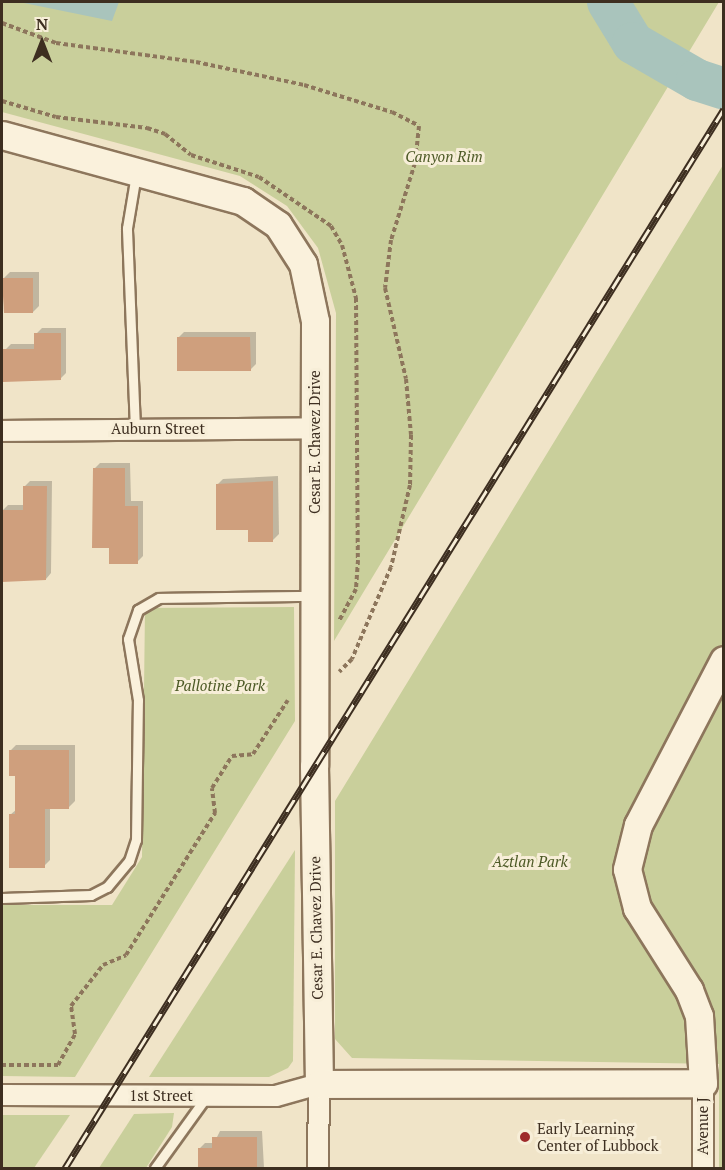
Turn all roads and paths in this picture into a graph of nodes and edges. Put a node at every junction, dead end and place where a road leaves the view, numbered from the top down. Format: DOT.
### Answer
graph roads {
  1 [pos="2,101"];
  2 [pos="2,135"];
  3 [pos="136,171"];
  4 [pos="315,428"];
  5 [pos="135,429"];
  6 [pos="2,430"];
  7 [pos="315,596"];
  8 [pos="338,623"];
  9 [pos="723,660"];
  10 [pos="292,695"];
  11 [pos="2,898"];
  12 [pos="2,1065"];
  13 [pos="703,1083"];
  14 [pos="319,1084"];
  15 [pos="2,1095"];
  16 [pos="207,1096"];
  17 [pos="155,1168"];
  18 [pos="318,1168"];
  19 [pos="703,1168"];
  1 -- 8 [label="path"];
  2 -- 3 [label="street, Cesar E. Chavez Drive"];
  3 -- 4 [label="street, Cesar E. Chavez Drive"];
  3 -- 5 [label="lane"];
  4 -- 5 [label="street, Auburn Street"];
  4 -- 7 [label="street, Cesar E. Chavez Drive"];
  5 -- 6 [label="street, Auburn Street"];
  7 -- 11 [label="lane"];
  7 -- 14 [label="street, Cesar E. Chavez Drive"];
  9 -- 13 [label="street"];
  10 -- 12 [label="path"];
  13 -- 14 [label="street"];
  13 -- 19 [label="street, Avenue J"];
  14 -- 16 [label="street, 1st Street"];
  14 -- 18 [label="street"];
  15 -- 16 [label="street, 1st Street"];
  16 -- 17 [label="lane"];
}
